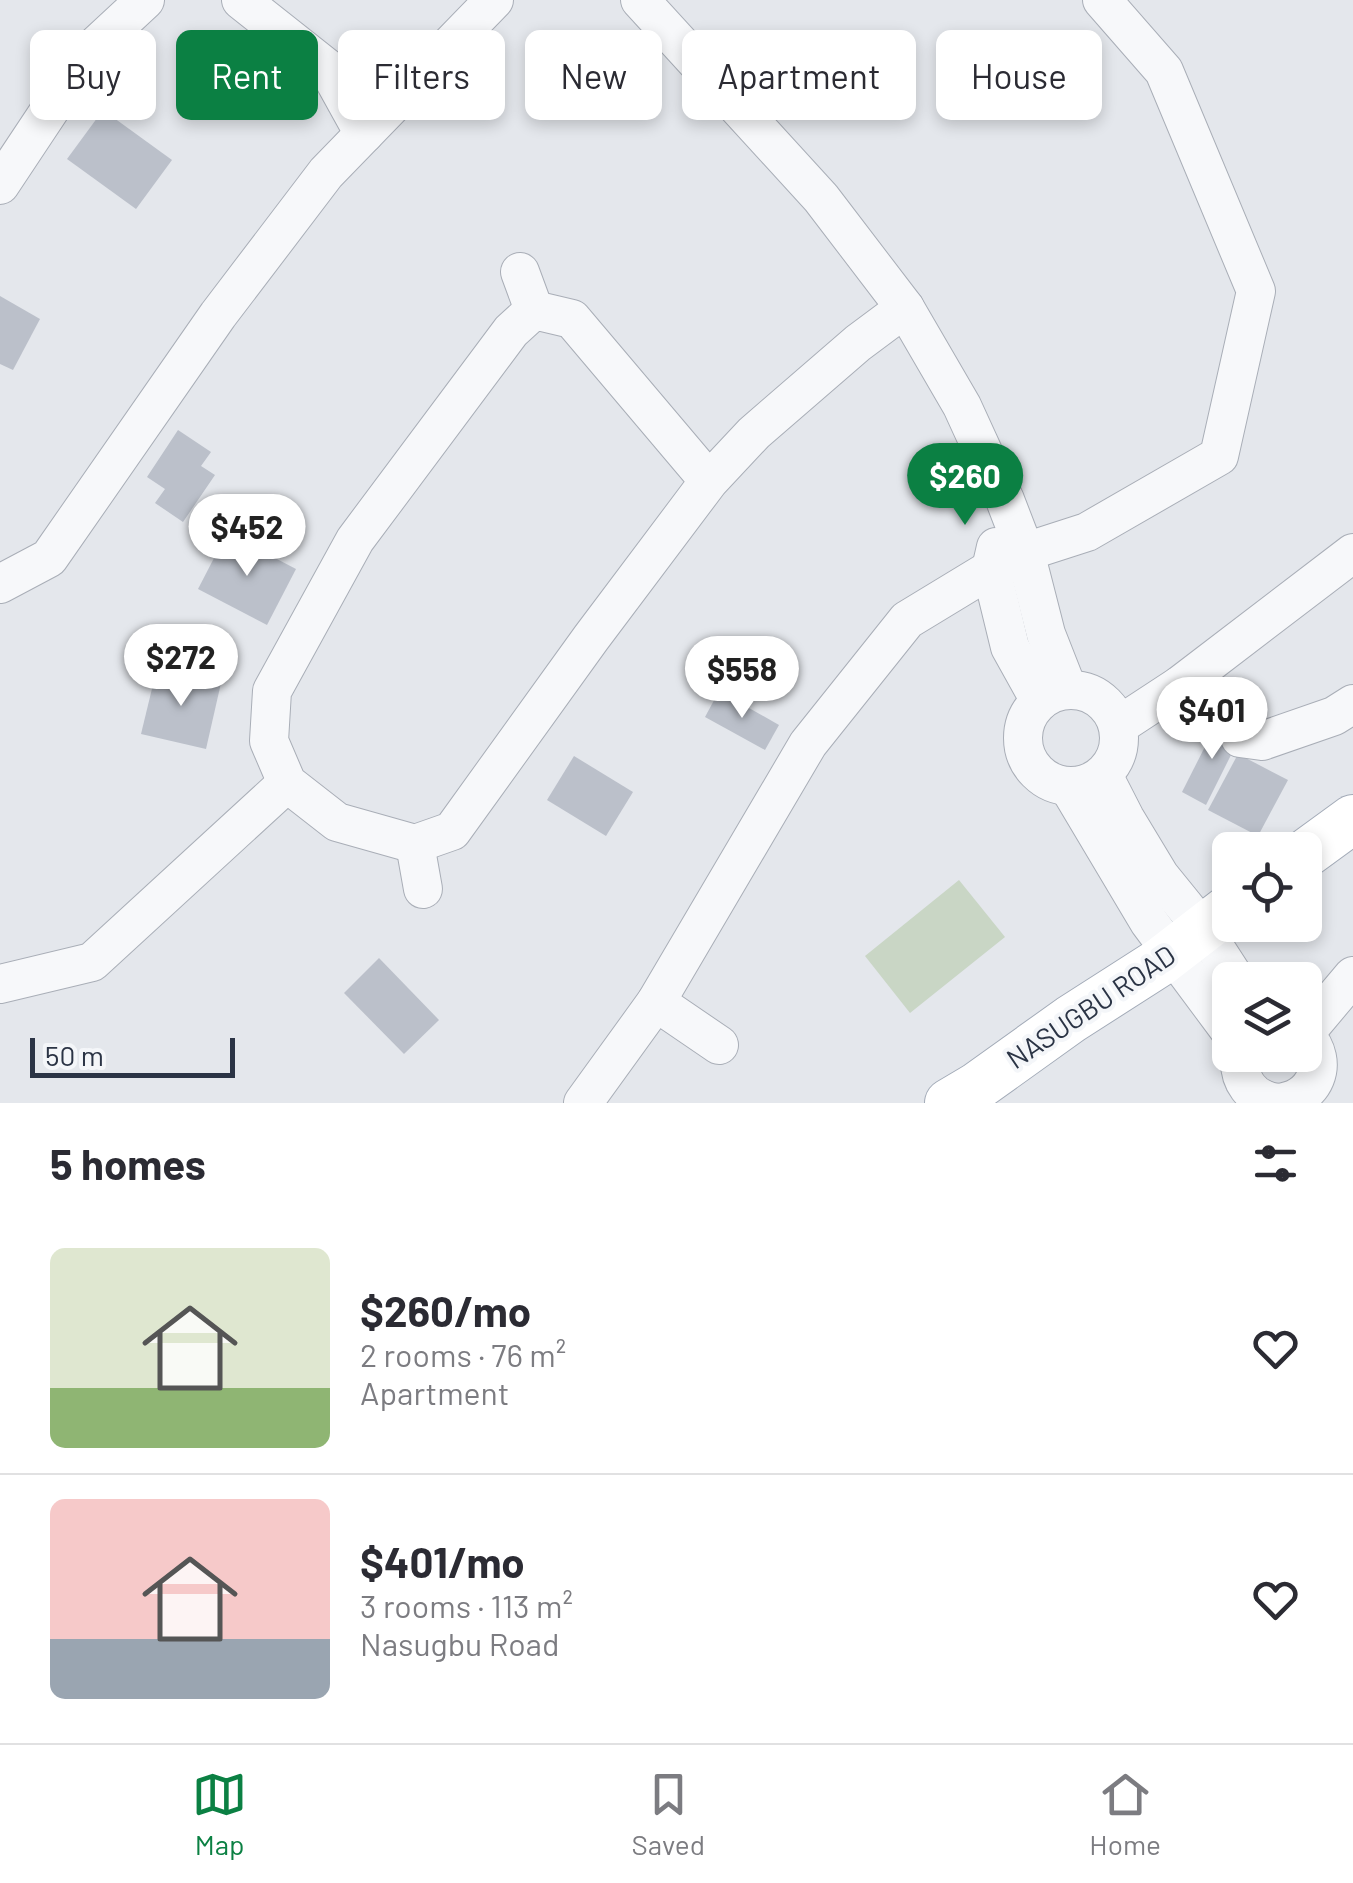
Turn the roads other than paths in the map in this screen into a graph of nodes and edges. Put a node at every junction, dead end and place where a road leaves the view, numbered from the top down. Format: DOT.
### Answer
graph roads {
  1 [pos="145,0"];
  2 [pos="242,0"];
  3 [pos="494,0"];
  4 [pos="640,0"];
  5 [pos="1102,0"];
  6 [pos="364,134"];
  7 [pos="0,185"];
  8 [pos="520,272"];
  9 [pos="904,308"];
  10 [pos="534,310"];
  11 [pos="709,480"];
  12 [pos="1005,500"];
  13 [pos="1025,552"];
  14 [pos="1353,553"];
  15 [pos="991,569"];
  16 [pos="0,584"];
  17 [pos="1178,686"];
  18 [pos="1054,695"];
  19 [pos="1353,704"];
  20 [pos="1118,726"];
  21 [pos="1086,781"];
  22 [pos="287,783"];
  23 [pos="1353,819"];
  24 [pos="1322,842"];
  25 [pos="416,844"];
  26 [pos="424,889"];
  27 [pos="1202,930"];
  28 [pos="1224,962"];
  29 [pos="1212,966"];
  30 [pos="1353,976"];
  31 [pos="0,984"];
  32 [pos="656,1002"];
  33 [pos="1322,1013"];
  34 [pos="719,1045"];
  35 [pos="1241,1072"];
  36 [pos="1316,1072"];
  37 [pos="1261,1100"];
  38 [pos="583,1103"];
  39 [pos="950,1103"];
  1 -- 7 [label="street"];
  2 -- 6 [label="street"];
  3 -- 6 [label="street"];
  4 -- 9 [label="street"];
  5 -- 13 [label="street"];
  6 -- 16 [label="street"];
  8 -- 10 [label="street"];
  9 -- 11 [label="street"];
  9 -- 12 [label="street"];
  10 -- 11 [label="street"];
  10 -- 22 [label="street"];
  11 -- 25 [label="street"];
  12 -- 13 [label="street"];
  12 -- 15 [label="street"];
  13 -- 15 [label="street"];
  13 -- 18 [label="street"];
  14 -- 17 [label="street"];
  15 -- 18 [label="street"];
  15 -- 32 [label="street"];
  17 -- 19 [label="street"];
  17 -- 20 [label="street"];
  18 -- 20 [label="street"];
  18 -- 21 [label="street"];
  20 -- 21 [label="street"];
  21 -- 27 [label="street"];
  22 -- 25 [label="street"];
  22 -- 31 [label="street"];
  23 -- 24 [label="main road"];
  25 -- 26 [label="street"];
  27 -- 28 [label="street"];
  27 -- 29 [label="street"];
  27 -- 39 [label="main road, NASUGBU ROAD"];
  30 -- 33 [label="street"];
  32 -- 34 [label="street"];
  32 -- 38 [label="street"];
  35 -- 37 [label="street"];
  36 -- 37 [label="street"];
}
